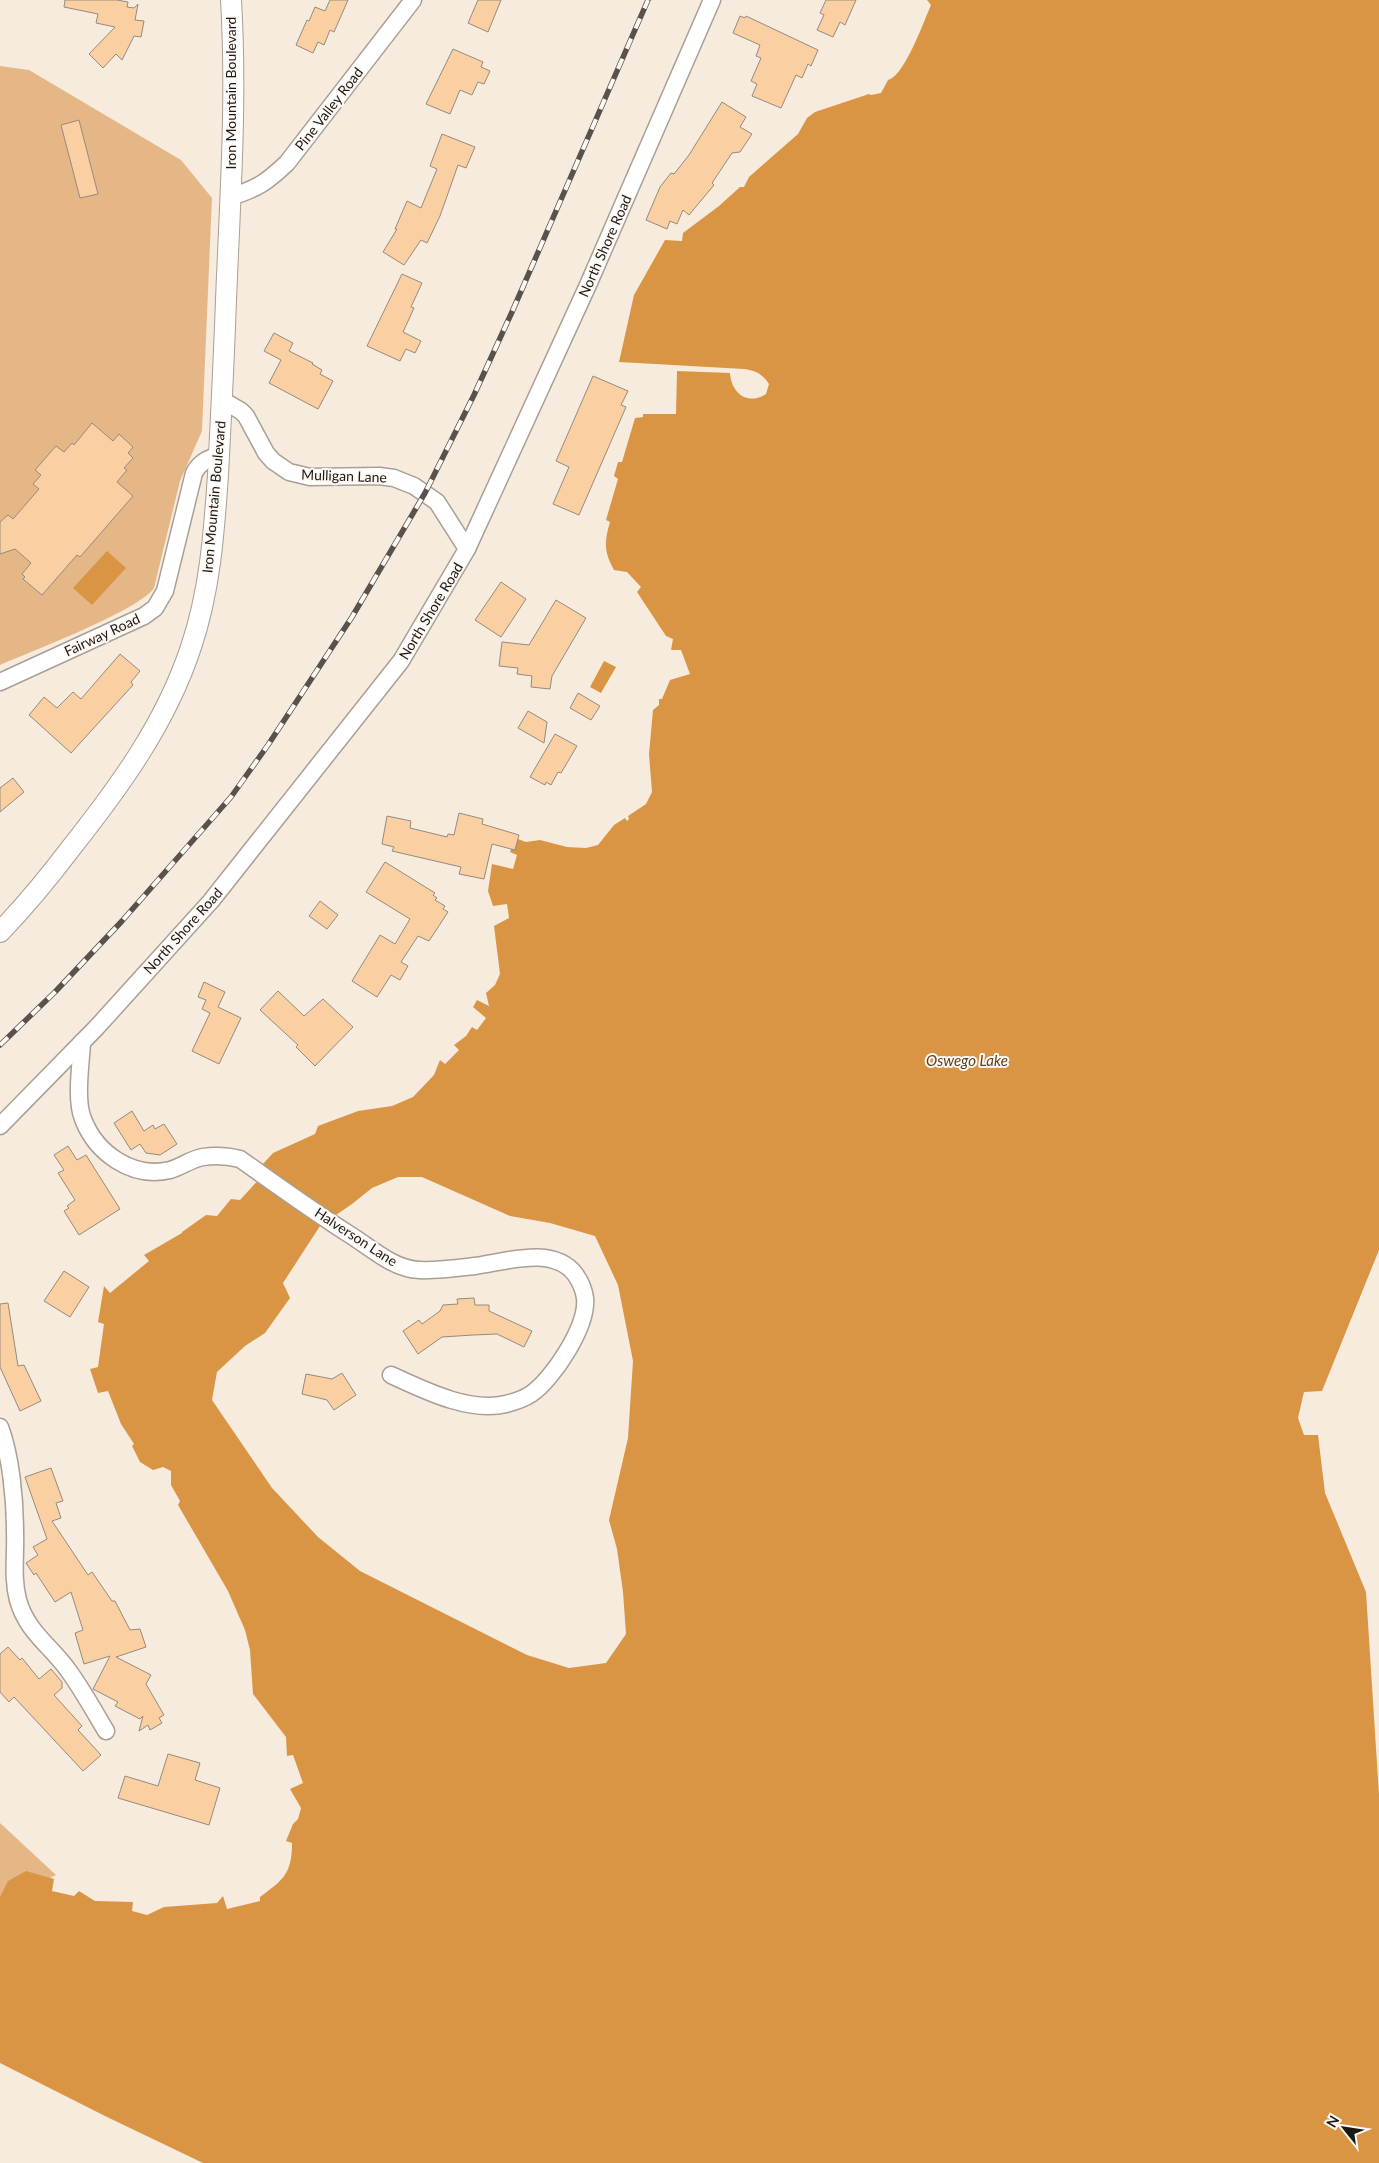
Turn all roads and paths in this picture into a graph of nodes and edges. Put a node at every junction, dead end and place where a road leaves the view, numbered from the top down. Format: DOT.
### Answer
graph roads {
  1 [pos="231,0"];
  2 [pos="413,0"];
  3 [pos="712,0"];
  4 [pos="230,197"];
  5 [pos="222,400"];
  6 [pos="219,455"];
  7 [pos="468,549"];
  8 [pos="0,682"];
  9 [pos="0,932"];
  10 [pos="82,1042"];
  11 [pos="0,1126"];
  12 [pos="391,1375"];
  13 [pos="0,1427"];
  14 [pos="106,1731"];
  1 -- 4 [label="street, Iron Mountain Boulevard"];
  2 -- 4 [label="street, Pine Valley Road"];
  3 -- 7 [label="street, North Shore Road"];
  4 -- 5 [label="street, Iron Mountain Boulevard"];
  5 -- 6 [label="street, Iron Mountain Boulevard"];
  5 -- 7 [label="street, Mulligan Lane"];
  6 -- 8 [label="street, Fairway Road"];
  6 -- 9 [label="street, Iron Mountain Boulevard"];
  7 -- 10 [label="street, North Shore Road"];
  10 -- 11 [label="street, North Shore Road"];
  10 -- 12 [label="street, Halverson Lane"];
  13 -- 14 [label="street"];
}
